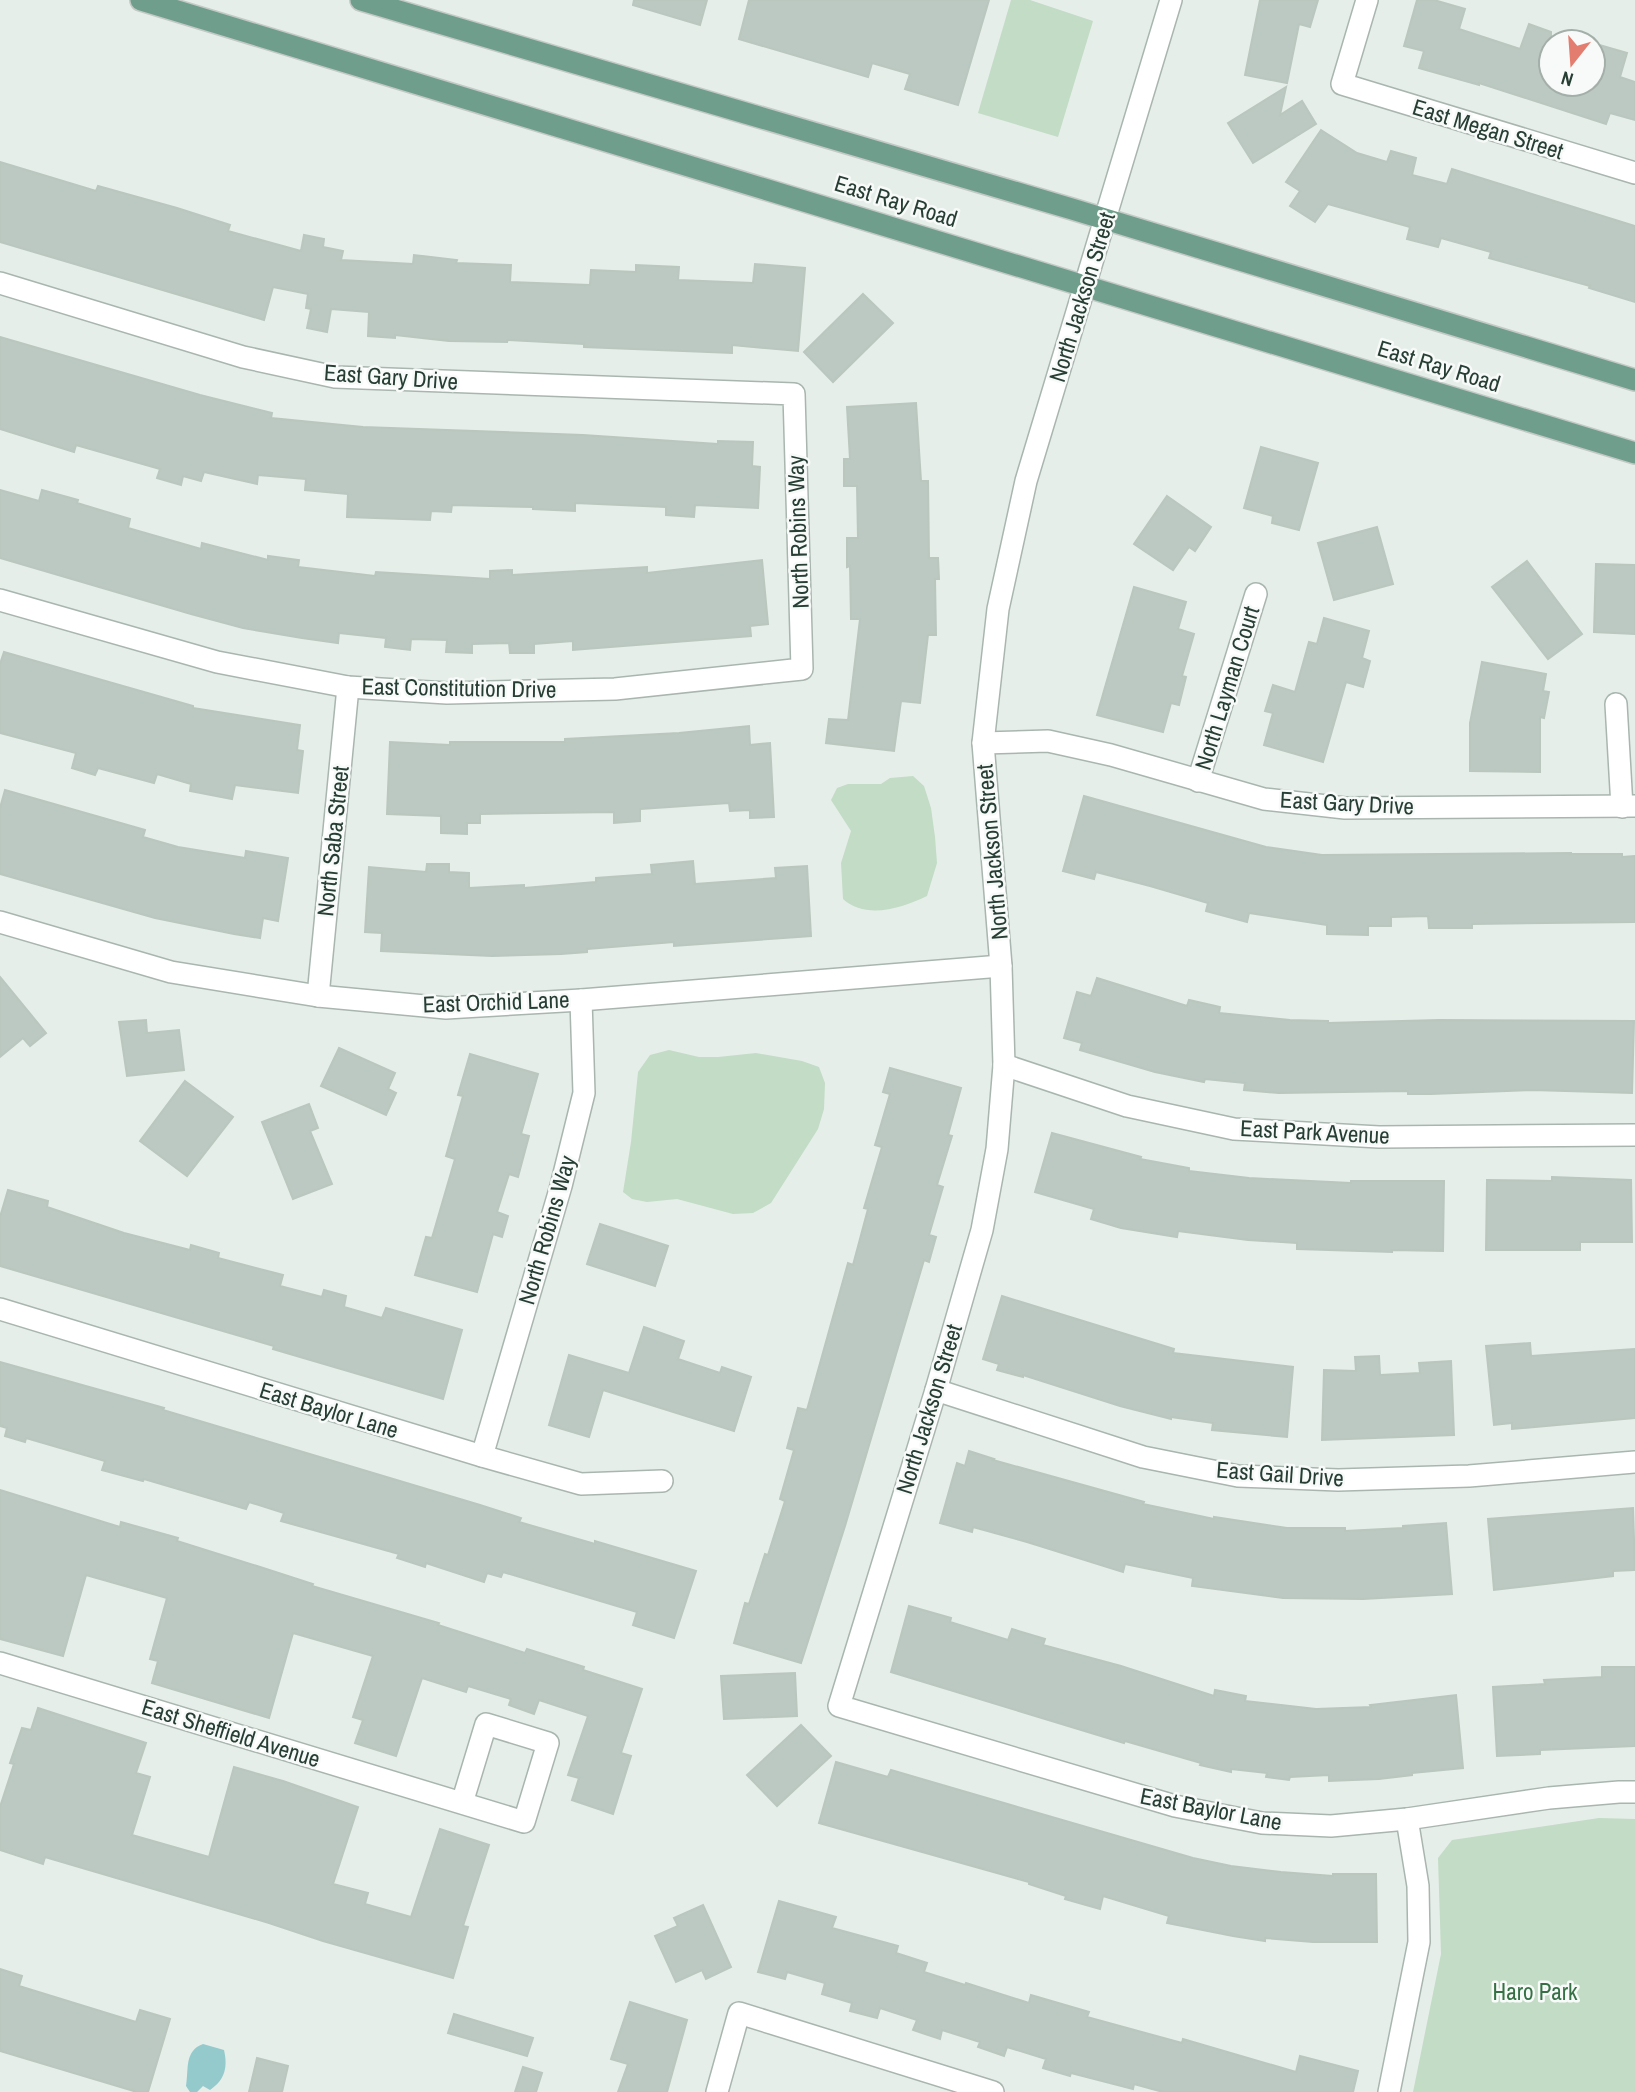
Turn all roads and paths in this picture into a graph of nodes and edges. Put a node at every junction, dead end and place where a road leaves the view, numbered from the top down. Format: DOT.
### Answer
graph roads {
  1 [pos="141,0"];
  2 [pos="361,0"];
  3 [pos="1367,0"];
  4 [pos="1165,2"];
  5 [pos="1635,173"];
  6 [pos="1105,220"];
  7 [pos="0,283"];
  8 [pos="1085,285"];
  9 [pos="1635,380"];
  10 [pos="794,394"];
  11 [pos="1635,453"];
  12 [pos="1256,594"];
  13 [pos="0,600"];
  14 [pos="802,669"];
  15 [pos="348,687"];
  16 [pos="1616,704"];
  17 [pos="983,743"];
  18 [pos="1199,782"];
  19 [pos="1628,806"];
  20 [pos="0,922"];
  21 [pos="1001,966"];
  22 [pos="318,996"];
  23 [pos="581,1000"];
  24 [pos="1004,1065"];
  25 [pos="1635,1135"];
  26 [pos="0,1309"];
  27 [pos="936,1390"];
  28 [pos="482,1456"];
  29 [pos="1635,1462"];
  30 [pos="662,1481"];
  31 [pos="0,1663"];
  32 [pos="839,1706"];
  33 [pos="1635,1793"];
  34 [pos="462,1802"];
  35 [pos="1407,1819"];
  36 [pos="717,2092"];
  37 [pos="993,2092"];
  38 [pos="1389,2092"];
  1 -- 8 [label="main road, East Ray Road"];
  2 -- 6 [label="main road, East Ray Road"];
  3 -- 5 [label="street, East Megan Street"];
  4 -- 6 [label="street, North Jackson Street"];
  6 -- 8 [label="street, North Jackson Street"];
  6 -- 9 [label="main road, East Ray Road"];
  7 -- 10 [label="street, East Gary Drive"];
  8 -- 11 [label="main road, East Ray Road"];
  8 -- 17 [label="street, North Jackson Street"];
  10 -- 14 [label="street, North Robins Way"];
  12 -- 18 [label="street, North Layman Court"];
  13 -- 15 [label="street, East Constitution Drive"];
  14 -- 15 [label="street, East Constitution Drive"];
  15 -- 22 [label="street, North Saba Street"];
  16 -- 19 [label="street"];
  17 -- 18 [label="street, East Gary Drive"];
  17 -- 21 [label="street, North Jackson Street"];
  18 -- 19 [label="street, East Gary Drive"];
  20 -- 22 [label="street, East Orchid Lane"];
  21 -- 23 [label="street, East Orchid Lane"];
  21 -- 24 [label="street, North Jackson Street"];
  22 -- 23 [label="street, East Orchid Lane"];
  23 -- 28 [label="street, North Robins Way"];
  24 -- 25 [label="street, East Park Avenue"];
  24 -- 27 [label="street, North Jackson Street"];
  26 -- 28 [label="street, East Baylor Lane"];
  27 -- 29 [label="street, East Gail Drive"];
  27 -- 32 [label="street, North Jackson Street"];
  28 -- 30 [label="street, East Baylor Lane"];
  31 -- 34 [label="street, East Sheffield Avenue"];
  32 -- 35 [label="street, East Baylor Lane"];
  33 -- 35 [label="street, East Baylor Lane"];
  34 -- 34 [label="street, East Sheffield Avenue"];
  35 -- 38 [label="street"];
  36 -- 37 [label="street"];
}
